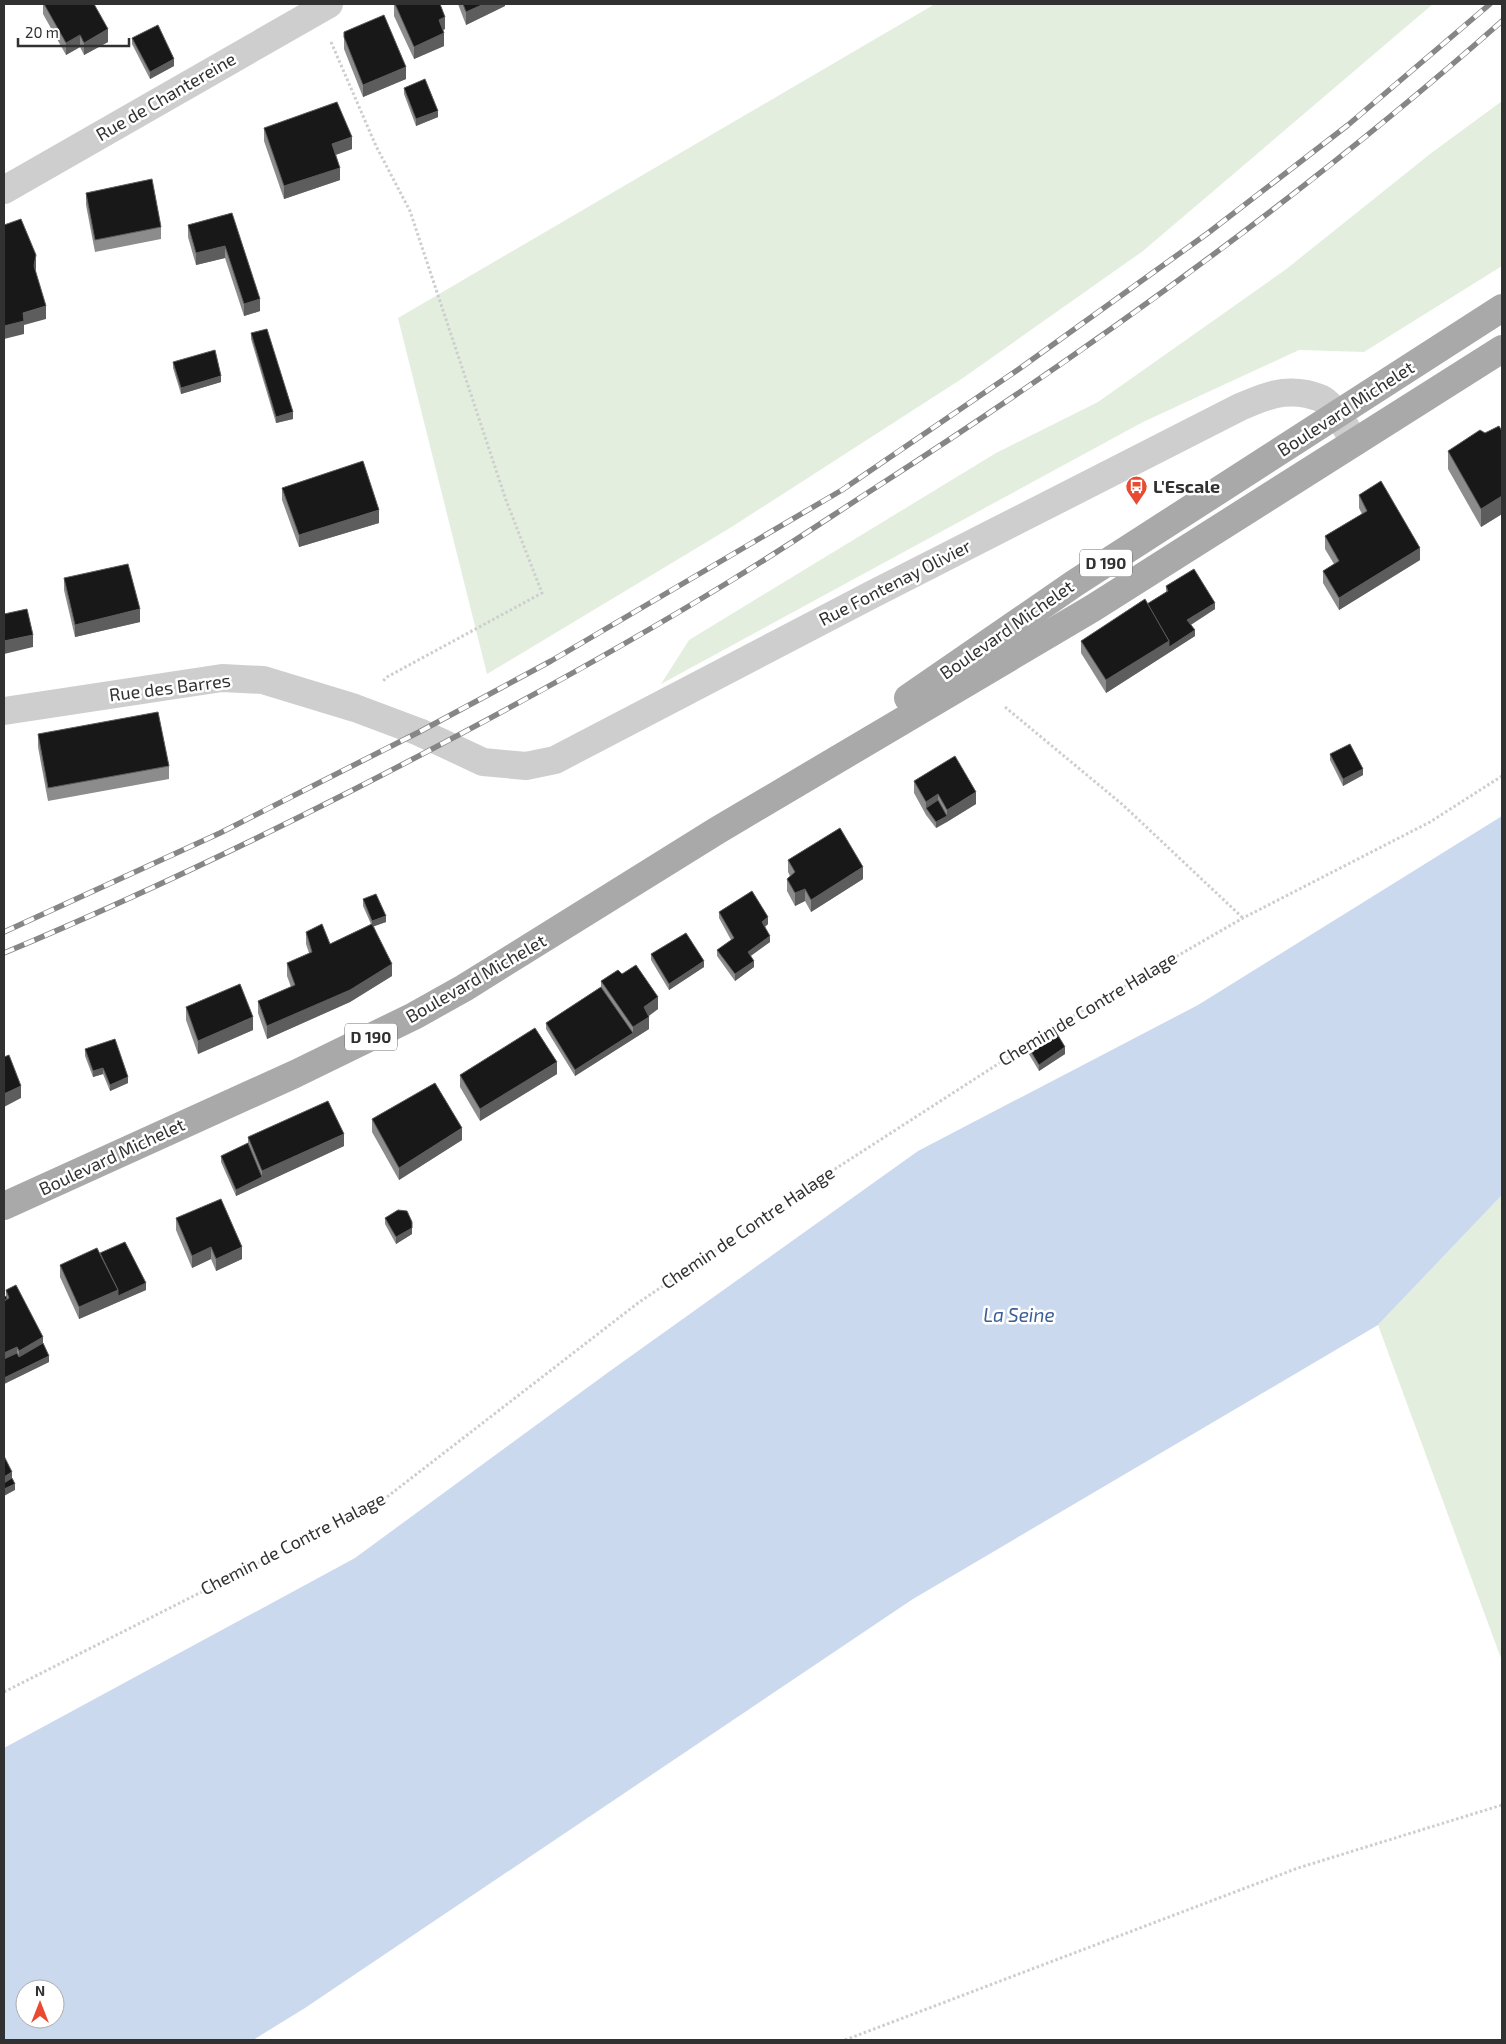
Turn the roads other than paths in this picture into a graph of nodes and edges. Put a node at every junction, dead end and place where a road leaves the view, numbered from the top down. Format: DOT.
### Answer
graph roads {
  1 [pos="323,7"];
  2 [pos="4,190"];
  3 [pos="1502,308"];
  4 [pos="1502,349"];
  5 [pos="1337,414"];
  6 [pos="1355,442"];
  7 [pos="4,711"];
  8 [pos="419,732"];
  9 [pos="718,830"];
  10 [pos="4,1206"];
  1 -- 2 [label="street, Rue de Chantereine"];
  3 -- 5 [label="main road, Boulevard Michelet / D 190"];
  4 -- 6 [label="main road, Boulevard Michelet / D 190"];
  5 -- 6 [label="street, Rue Fontenay Olivier"];
  5 -- 8 [label="street, Rue Fontenay Olivier"];
  5 -- 9 [label="main road, Boulevard Michelet / D 190"];
  6 -- 9 [label="main road, Boulevard Michelet / D 190"];
  7 -- 8 [label="street, Rue des Barres"];
  9 -- 10 [label="main road, Boulevard Michelet / D 190"];
}
